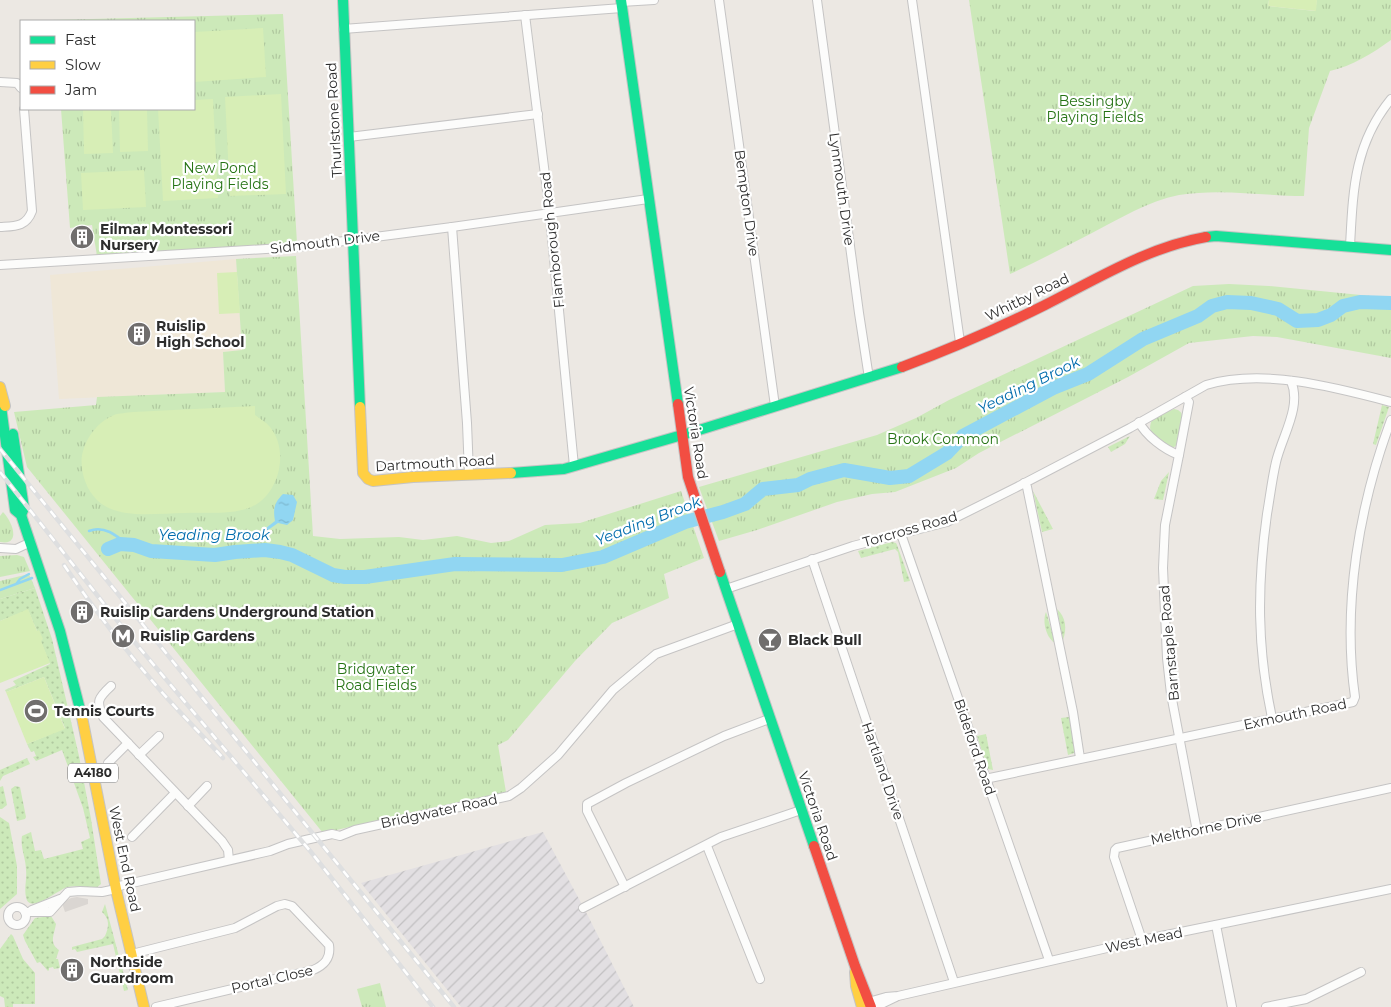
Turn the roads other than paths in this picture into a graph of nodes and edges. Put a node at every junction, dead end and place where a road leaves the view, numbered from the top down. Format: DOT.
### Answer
graph roads {
  1 [pos="343,0"];
  2 [pos="654,0"];
  3 [pos="719,0"];
  4 [pos="817,0"];
  5 [pos="912,0"];
  6 [pos="621,3"];
  7 [pos="525,15"];
  8 [pos="344,29"];
  9 [pos="0,82"];
  10 [pos="20,87"];
  11 [pos="1391,99"];
  12 [pos="24,110"];
  13 [pos="538,114"];
  14 [pos="349,137"];
  15 [pos="648,199"];
  16 [pos="549,213"];
  17 [pos="0,227"];
  18 [pos="452,227"];
  19 [pos="354,239"];
  20 [pos="1350,246"];
  21 [pos="1391,250"];
  22 [pos="0,266"];
  23 [pos="960,342"];
  24 [pos="869,378"];
  25 [pos="1291,381"];
  26 [pos="0,388"];
  27 [pos="1185,397"];
  28 [pos="0,399"];
  29 [pos="1391,402"];
  30 [pos="775,406"];
  31 [pos="1391,420"];
  32 [pos="1139,422"];
  33 [pos="682,434"];
  34 [pos="1179,455"];
  35 [pos="574,466"];
  36 [pos="469,474"];
  37 [pos="1024,483"];
  38 [pos="18,512"];
  39 [pos="901,534"];
  40 [pos="31,542"];
  41 [pos="0,548"];
  42 [pos="812,559"];
  43 [pos="726,589"];
  44 [pos="738,624"];
  45 [pos="111,686"];
  46 [pos="1272,718"];
  47 [pos="769,719"];
  48 [pos="159,736"];
  49 [pos="1180,738"];
  50 [pos="128,743"];
  51 [pos="140,755"];
  52 [pos="1080,758"];
  53 [pos="108,763"];
  54 [pos="985,779"];
  55 [pos="207,786"];
  56 [pos="1391,788"];
  57 [pos="175,793"];
  58 [pos="188,806"];
  59 [pos="801,810"];
  60 [pos="1197,831"];
  61 [pos="132,836"];
  62 [pos="707,846"];
  63 [pos="229,860"];
  64 [pos="625,887"];
  65 [pos="115,888"];
  66 [pos="1391,889"];
  67 [pos="583,908"];
  68 [pos="25,912"];
  69 [pos="4,919"];
  70 [pos="1216,925"];
  71 [pos="1142,940"];
  72 [pos="132,954"];
  73 [pos="1049,960"];
  74 [pos="1361,972"];
  75 [pos="760,979"];
  76 [pos="954,982"];
  77 [pos="867,1005"];
  78 [pos="144,1007"];
  79 [pos="156,1007"];
  80 [pos="1232,1007"];
  81 [pos="1266,1007"];
  1 -- 8 [label="street, Thurlstone Road"];
  2 -- 6 [label="street"];
  3 -- 30 [label="street, Bempton Drive"];
  4 -- 24 [label="street, Lynmouth Drive"];
  5 -- 23 [label="street"];
  6 -- 7 [label="street"];
  6 -- 15 [label="street, Victoria Road"];
  7 -- 8 [label="street"];
  7 -- 13 [label="street, Flamborough Road"];
  8 -- 14 [label="street, Thurlstone Road"];
  9 -- 10 [label="street"];
  11 -- 20 [label="street"];
  12 -- 17 [label="street"];
  13 -- 14 [label="street"];
  13 -- 16 [label="street, Flamborough Road"];
  14 -- 19 [label="street, Thurlstone Road"];
  15 -- 16 [label="street, Sidmouth Drive"];
  15 -- 33 [label="street, Victoria Road"];
  16 -- 18 [label="street, Sidmouth Drive"];
  16 -- 35 [label="street, Flamborough Road"];
  18 -- 19 [label="street, Sidmouth Drive"];
  18 -- 36 [label="street"];
  19 -- 22 [label="street, Sidmouth Drive"];
  19 -- 36 [label="street, Dartmouth Road"];
  20 -- 21 [label="street, Whitby Road"];
  20 -- 23 [label="street, Whitby Road"];
  23 -- 24 [label="street, Whitby Road"];
  24 -- 30 [label="street, Whitby Road"];
  25 -- 27 [label="street, Torcross Road"];
  25 -- 29 [label="street, Torcross Road"];
  25 -- 46 [label="street"];
  26 -- 38 [label="street, West End Road / A4180"];
  27 -- 32 [label="street, Torcross Road"];
  27 -- 34 [label="street"];
  28 -- 38 [label="street, West End Road / A4180"];
  30 -- 33 [label="street, Whitby Road"];
  31 -- 46 [label="street, Exmouth Road"];
  32 -- 34 [label="street"];
  32 -- 37 [label="street, Torcross Road"];
  33 -- 35 [label="street, Dartmouth Road"];
  33 -- 43 [label="street, Victoria Road"];
  34 -- 49 [label="street, Barnstaple Road"];
  35 -- 36 [label="street, Dartmouth Road"];
  37 -- 39 [label="street, Torcross Road"];
  37 -- 52 [label="street"];
  38 -- 40 [label="street, West End Road / A4180"];
  39 -- 42 [label="street, Torcross Road"];
  39 -- 54 [label="street, Bideford Road"];
  40 -- 41 [label="street"];
  40 -- 65 [label="street, West End Road / A4180"];
  42 -- 43 [label="street, Torcross Road"];
  42 -- 76 [label="street, Hartland Drive"];
  43 -- 44 [label="street, Victoria Road"];
  44 -- 47 [label="street, Victoria Road"];
  44 -- 63 [label="street, Bridgwater Road"];
  45 -- 50 [label="street"];
  46 -- 49 [label="street, Exmouth Road"];
  47 -- 59 [label="street, Victoria Road"];
  47 -- 64 [label="street"];
  48 -- 51 [label="street"];
  49 -- 52 [label="street, Exmouth Road"];
  49 -- 60 [label="street, Barnstaple Road"];
  50 -- 51 [label="street"];
  50 -- 53 [label="street"];
  51 -- 57 [label="street"];
  52 -- 54 [label="street, Exmouth Road"];
  54 -- 73 [label="street, Bideford Road"];
  55 -- 58 [label="street"];
  56 -- 60 [label="street, Melthorne Drive"];
  57 -- 58 [label="street"];
  57 -- 61 [label="street"];
  58 -- 63 [label="street"];
  59 -- 62 [label="street"];
  59 -- 77 [label="street, Victoria Road"];
  60 -- 71 [label="street, Melthorne Drive"];
  62 -- 64 [label="street"];
  62 -- 75 [label="street"];
  63 -- 65 [label="street, Bridgwater Road"];
  64 -- 67 [label="street"];
  65 -- 68 [label="street, Bridgwater Road"];
  65 -- 72 [label="street, West End Road / A4180"];
  66 -- 70 [label="street, West Mead"];
  68 -- 69 [label="street"];
  68 -- 69 [label="street"];
  70 -- 71 [label="street, West Mead"];
  70 -- 80 [label="street"];
  71 -- 73 [label="street, West Mead"];
  72 -- 78 [label="street, West End Road / A4180"];
  72 -- 79 [label="street, Portal Close"];
  73 -- 76 [label="street, West Mead"];
  74 -- 81 [label="street"];
  76 -- 77 [label="street, West Mead"];
}
